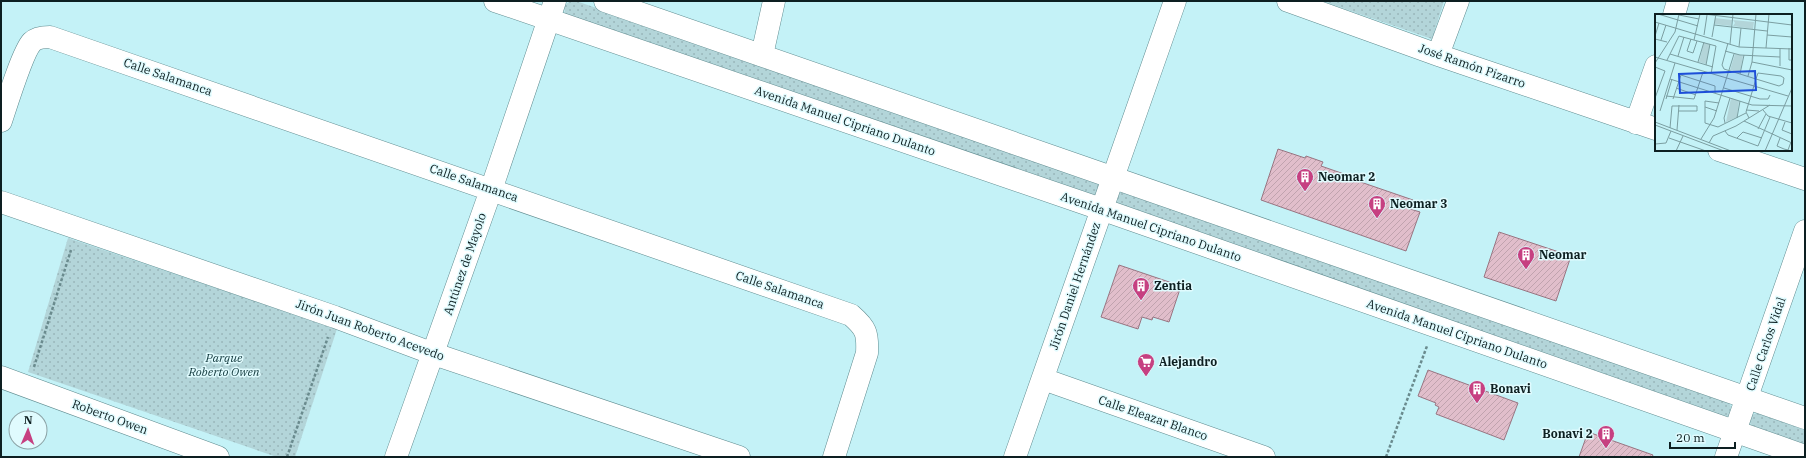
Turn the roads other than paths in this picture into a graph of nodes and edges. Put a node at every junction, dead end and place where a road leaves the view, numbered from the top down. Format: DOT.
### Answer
graph roads {
  1 [pos="495,1"];
  2 [pos="605,1"];
  3 [pos="774,1"];
  4 [pos="1175,1"];
  5 [pos="1288,1"];
  6 [pos="1458,1"];
  7 [pos="1678,1"];
  8 [pos="551,10"];
  9 [pos="1674,14"];
  10 [pos="762,55"];
  11 [pos="1438,55"];
  12 [pos="1655,72"];
  13 [pos="1,121"];
  14 [pos="1646,126"];
  15 [pos="1722,151"];
  16 [pos="1113,176"];
  17 [pos="1805,179"];
  18 [pos="491,190"];
  19 [pos="1,202"];
  20 [pos="1101,209"];
  21 [pos="1805,231"];
  22 [pos="434,354"];
  23 [pos="1,377"];
  24 [pos="1043,379"];
  25 [pos="1748,398"];
  26 [pos="1805,418"];
  27 [pos="1735,432"];
  28 [pos="1805,456"];
  29 [pos="218,457"];
  30 [pos="396,457"];
  31 [pos="739,457"];
  32 [pos="834,457"];
  33 [pos="1015,457"];
  34 [pos="1264,457"];
  35 [pos="1726,457"];
  1 -- 8 [label="street, Avenida Manuel Cipriano Dulanto"];
  2 -- 10 [label="street"];
  3 -- 10 [label="street"];
  4 -- 16 [label="street, Jirón Daniel Hernández"];
  5 -- 11 [label="street, José Ramón Pizarro"];
  6 -- 11 [label="street"];
  7 -- 9 [label="street"];
  8 -- 18 [label="street, Antúnez de Mayolo"];
  8 -- 20 [label="street, Avenida Manuel Cipriano Dulanto"];
  10 -- 16 [label="street"];
  11 -- 14 [label="street, José Ramón Pizarro"];
  12 -- 14 [label="street"];
  13 -- 18 [label="street, Calle Salamanca"];
  15 -- 17 [label="street"];
  16 -- 20 [label="street, Jirón Daniel Hernández"];
  16 -- 25 [label="street"];
  18 -- 22 [label="street, Antúnez de Mayolo"];
  18 -- 32 [label="street, Calle Salamanca"];
  19 -- 22 [label="street, Jirón Juan Roberto Acevedo"];
  20 -- 24 [label="street, Jirón Daniel Hernández"];
  20 -- 27 [label="street, Avenida Manuel Cipriano Dulanto"];
  21 -- 25 [label="street, Calle Carlos Vidal"];
  22 -- 30 [label="street, Antúnez de Mayolo"];
  22 -- 31 [label="street, Jirón Juan Roberto Acevedo"];
  23 -- 29 [label="street, Roberto Owen"];
  24 -- 33 [label="street, Jirón Daniel Hernández"];
  24 -- 34 [label="street, Calle Eleazar Blanco"];
  25 -- 26 [label="street"];
  25 -- 27 [label="street, Calle Carlos Vidal"];
  27 -- 28 [label="street, Avenida Manuel Cipriano Dulanto"];
  27 -- 35 [label="street, Calle Carlos Vidal"];
}
